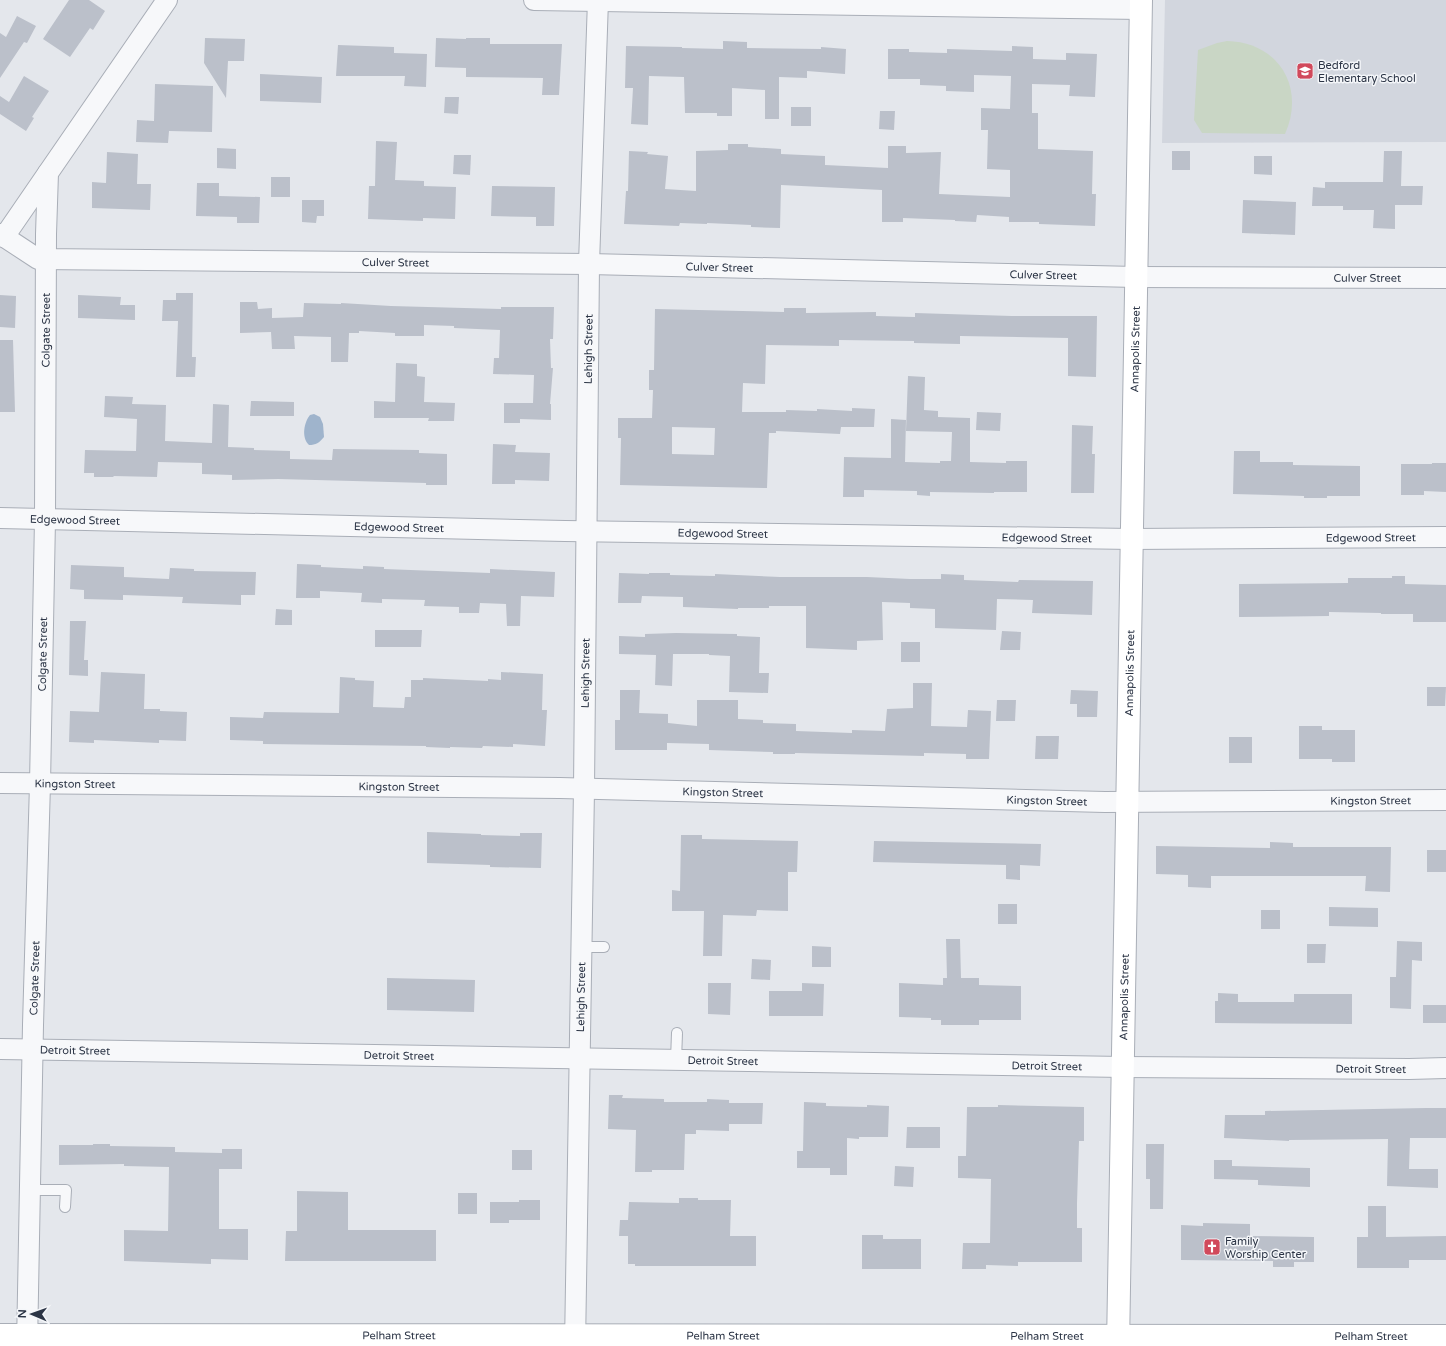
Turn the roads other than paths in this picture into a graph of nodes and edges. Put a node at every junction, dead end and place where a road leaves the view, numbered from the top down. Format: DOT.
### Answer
graph roads {
  1 [pos="167,0"];
  2 [pos="534,0"];
  3 [pos="598,1"];
  4 [pos="1141,5"];
  5 [pos="48,173"];
  6 [pos="2,236"];
  7 [pos="46,259"];
  8 [pos="589,264"];
  9 [pos="1136,277"];
  10 [pos="1446,278"];
  11 [pos="0,518"];
  12 [pos="45,520"];
  13 [pos="587,530"];
  14 [pos="1446,537"];
  15 [pos="1132,539"];
  16 [pos="0,783"];
  17 [pos="40,784"];
  18 [pos="584,789"];
  19 [pos="1446,800"];
  20 [pos="1128,801"];
  21 [pos="581,947"];
  22 [pos="604,947"];
  23 [pos="677,1033"];
  24 [pos="0,1049"];
  25 [pos="32,1050"];
  26 [pos="579,1058"];
  27 [pos="676,1060"];
  28 [pos="1123,1067"];
  29 [pos="1446,1068"];
  30 [pos="30,1190"];
  31 [pos="65,1207"];
  32 [pos="0,1335"];
  33 [pos="1446,1336"];
  34 [pos="490,1340"];
  35 [pos="575,1340"];
  36 [pos="27,1341"];
  37 [pos="226,1341"];
  38 [pos="1119,1341"];
  1 -- 5 [label="street"];
  2 -- 3 [label="street"];
  3 -- 4 [label="street"];
  3 -- 8 [label="street, Lehigh Street"];
  4 -- 9 [label="street, Annapolis Street"];
  5 -- 6 [label="street"];
  5 -- 7 [label="street, Colgate Street"];
  6 -- 7 [label="street, Culver Street"];
  7 -- 8 [label="street, Culver Street"];
  7 -- 12 [label="street, Colgate Street"];
  8 -- 9 [label="street, Culver Street"];
  8 -- 13 [label="street, Lehigh Street"];
  9 -- 10 [label="street, Culver Street"];
  9 -- 15 [label="street, Annapolis Street"];
  11 -- 12 [label="street, Edgewood Street"];
  12 -- 13 [label="street, Edgewood Street"];
  12 -- 17 [label="street, Colgate Street"];
  13 -- 15 [label="street, Edgewood Street"];
  13 -- 18 [label="street, Lehigh Street"];
  14 -- 15 [label="street, Edgewood Street"];
  15 -- 20 [label="street, Annapolis Street"];
  16 -- 17 [label="street, Kingston Street"];
  17 -- 18 [label="street, Kingston Street"];
  17 -- 25 [label="street, Colgate Street"];
  18 -- 20 [label="street, Kingston Street"];
  18 -- 21 [label="street, Lehigh Street"];
  19 -- 20 [label="street, Kingston Street"];
  20 -- 28 [label="street, Annapolis Street"];
  21 -- 22 [label="lane"];
  21 -- 26 [label="street, Lehigh Street"];
  23 -- 27 [label="lane"];
  24 -- 25 [label="street, Detroit Street"];
  25 -- 26 [label="street, Detroit Street"];
  25 -- 30 [label="street, Colgate Street"];
  26 -- 27 [label="street, Detroit Street"];
  26 -- 35 [label="street, Lehigh Street"];
  27 -- 28 [label="street, Detroit Street"];
  28 -- 29 [label="street, Detroit Street"];
  28 -- 38 [label="street, Annapolis Street"];
  30 -- 31 [label="lane"];
  30 -- 36 [label="street, Colgate Street"];
  32 -- 36 [label="street, Pelham Street"];
  33 -- 38 [label="street, Pelham Street"];
  34 -- 35 [label="street, Pelham Street"];
  34 -- 37 [label="street, Pelham Street"];
  35 -- 38 [label="street, Pelham Street"];
  36 -- 37 [label="street, Pelham Street"];
}
